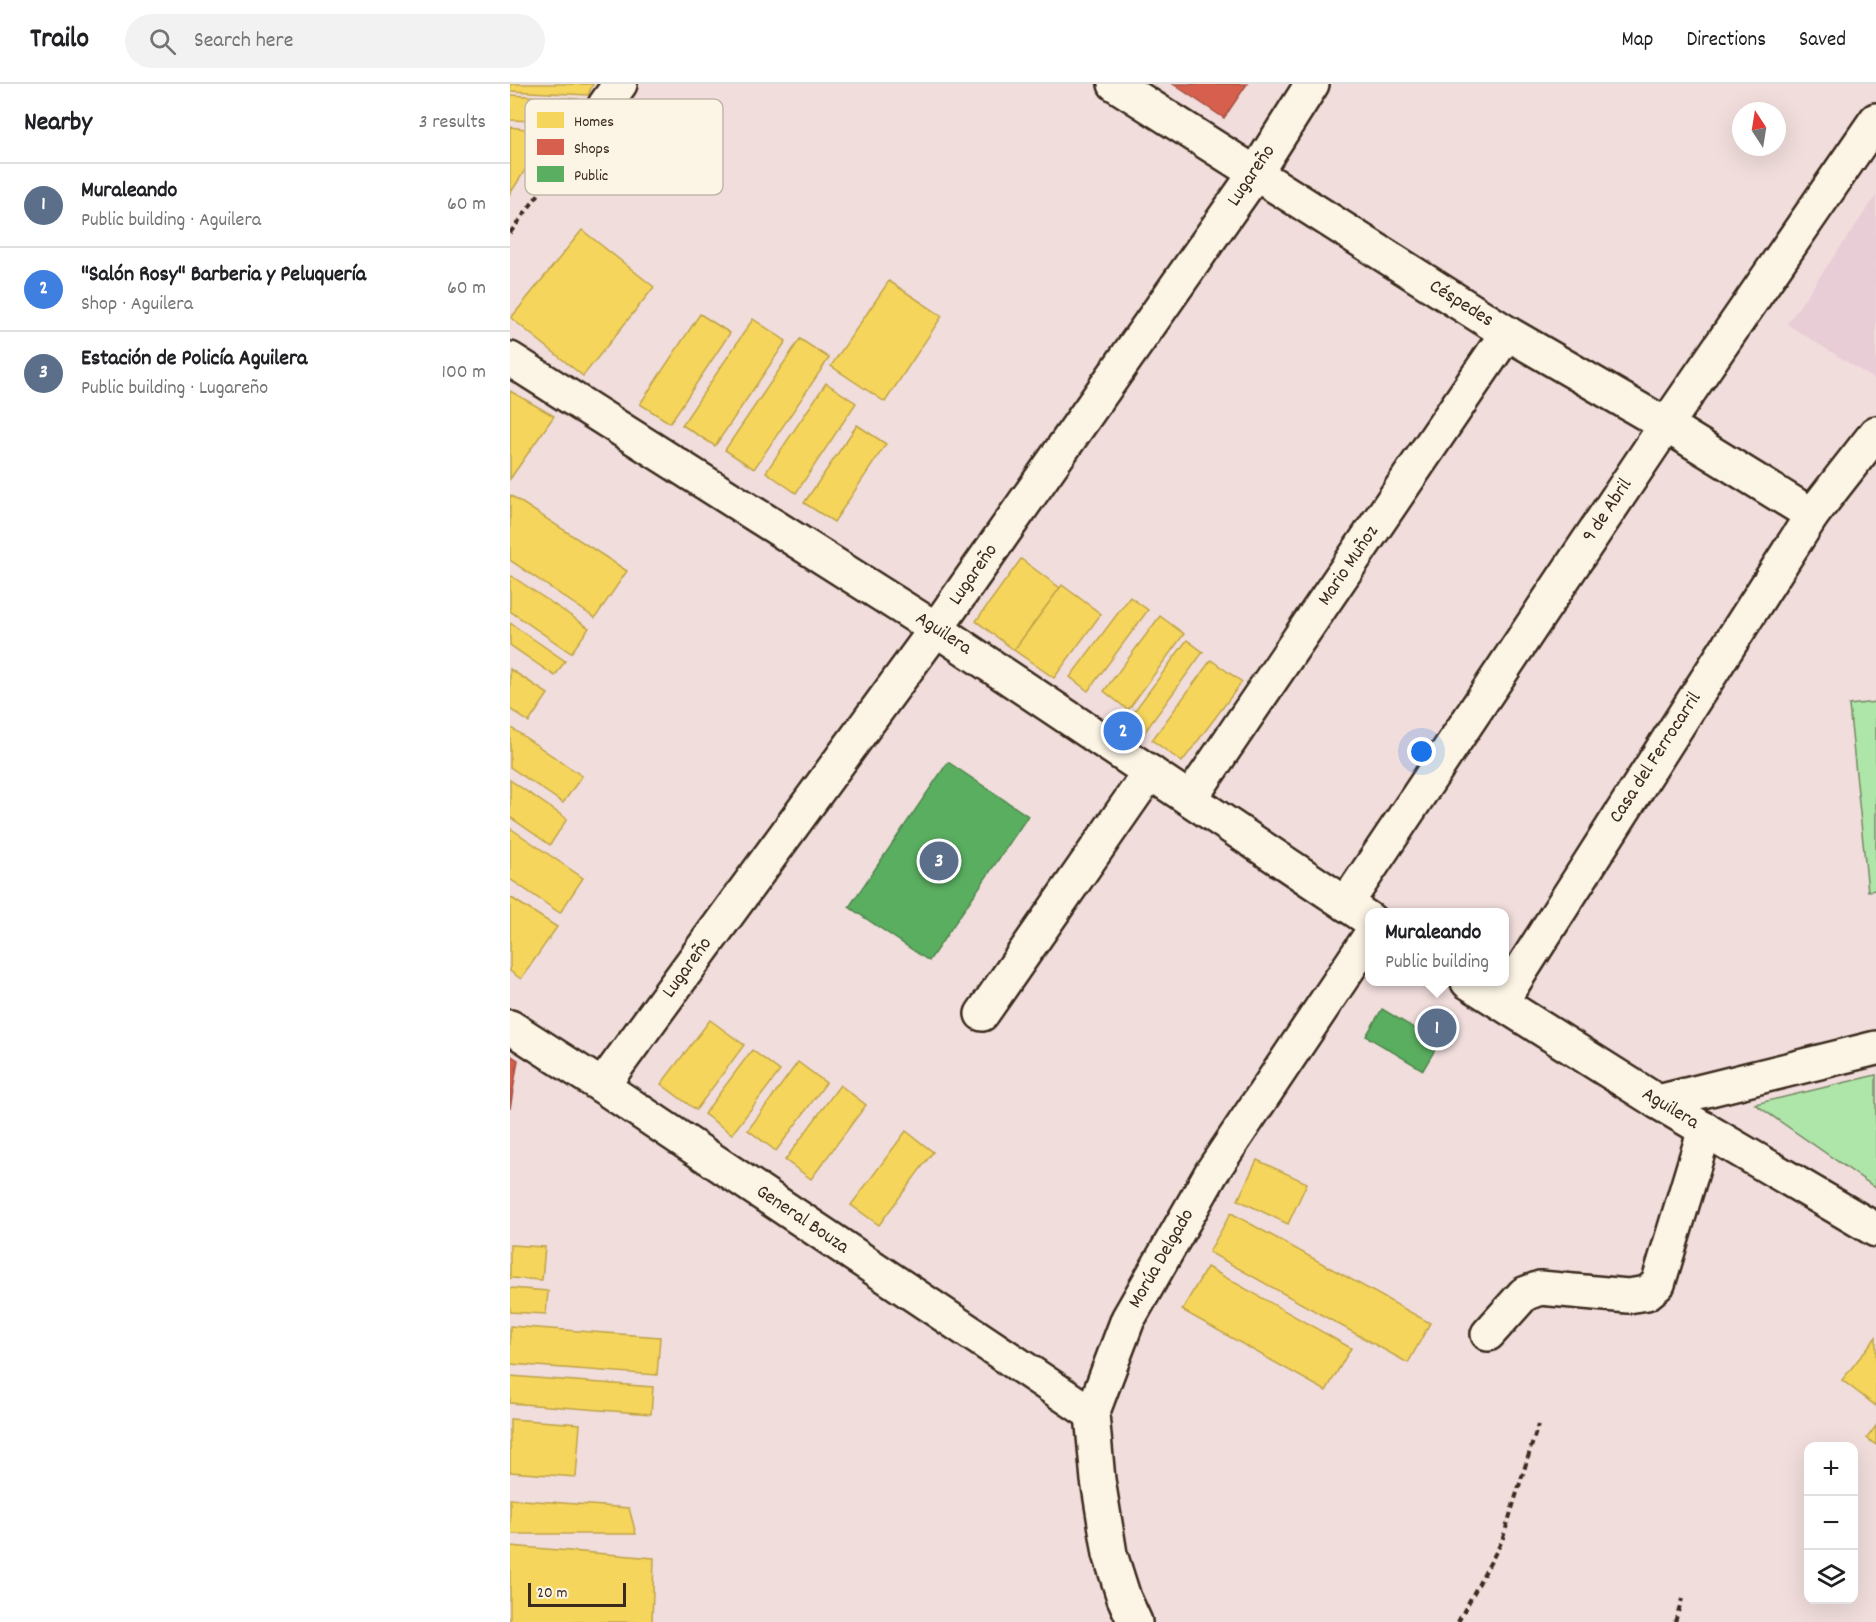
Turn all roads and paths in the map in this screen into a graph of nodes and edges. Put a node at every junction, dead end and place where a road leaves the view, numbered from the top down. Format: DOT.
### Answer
graph roads {
  1 [pos="1115,84"];
  2 [pos="1312,84"];
  3 [pos="1876,120"];
  4 [pos="1255,174"];
  5 [pos="538,195"];
  6 [pos="510,233"];
  7 [pos="1508,333"];
  8 [pos="510,359"];
  9 [pos="1666,424"];
  10 [pos="1876,432"];
  11 [pos="1812,515"];
  12 [pos="936,629"];
  13 [pos="1150,772"];
  14 [pos="1190,799"];
  15 [pos="1358,912"];
  16 [pos="1365,943"];
  17 [pos="1476,986"];
  18 [pos="1501,1002"];
  19 [pos="982,1014"];
  20 [pos="510,1027"];
  21 [pos="1876,1048"];
  22 [pos="602,1086"];
  23 [pos="1658,1102"];
  24 [pos="1705,1129"];
  25 [pos="1876,1230"];
  26 [pos="1488,1334"];
  27 [pos="1092,1414"];
  28 [pos="1538,1425"];
  29 [pos="1682,1599"];
  30 [pos="1135,1622"];
  31 [pos="1458,1622"];
  32 [pos="1675,1622"];
  1 -- 4 [label="street, Céspedes"];
  2 -- 4 [label="street, Lugareño"];
  3 -- 9 [label="street, 9 de Abril"];
  4 -- 7 [label="street, Céspedes"];
  4 -- 12 [label="street, Lugareño"];
  5 -- 6 [label="path"];
  7 -- 9 [label="street, Céspedes"];
  7 -- 14 [label="street, Mario Muñoz"];
  8 -- 12 [label="street, Aguilera"];
  9 -- 11 [label="street, Céspedes"];
  9 -- 15 [label="street, 9 de Abril"];
  10 -- 11 [label="street, Casa del Ferrocarril"];
  11 -- 18 [label="street, Casa del Ferrocarril"];
  12 -- 13 [label="street, Aguilera"];
  12 -- 22 [label="street, Lugareño"];
  13 -- 14 [label="street, Aguilera"];
  13 -- 19 [label="street"];
  14 -- 15 [label="street, Aguilera"];
  16 -- 27 [label="street, Morúa Delgado"];
  17 -- 18 [label="street, Aguilera"];
  18 -- 23 [label="street, Aguilera"];
  20 -- 22 [label="street, General Bouza"];
  21 -- 23 [label="street"];
  22 -- 27 [label="street, General Bouza"];
  23 -- 24 [label="street, Aguilera"];
  24 -- 25 [label="street, Aguilera"];
  24 -- 26 [label="street"];
  27 -- 30 [label="street, Morúa Delgado"];
  28 -- 31 [label="path"];
  29 -- 32 [label="path"];
}
